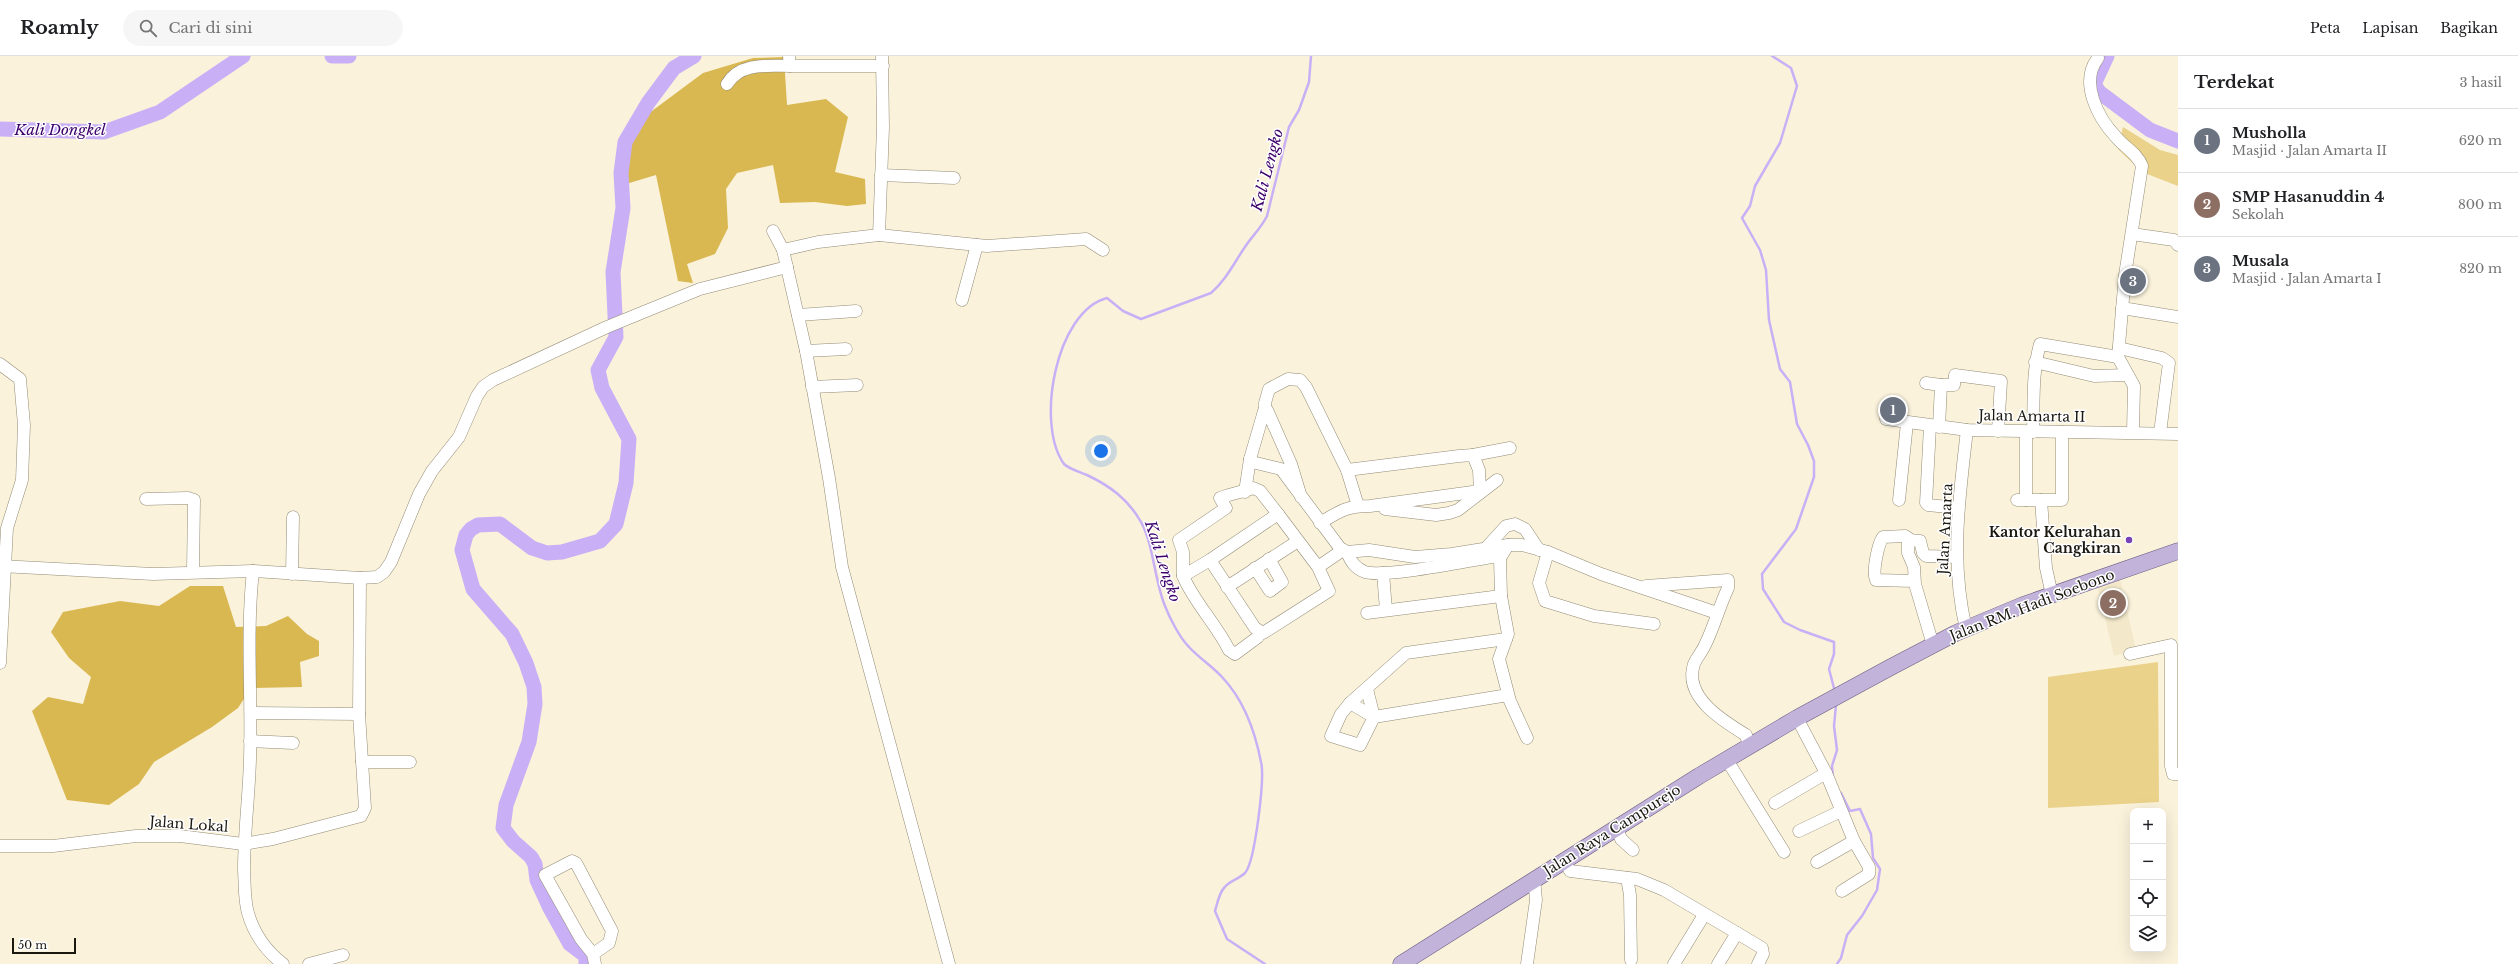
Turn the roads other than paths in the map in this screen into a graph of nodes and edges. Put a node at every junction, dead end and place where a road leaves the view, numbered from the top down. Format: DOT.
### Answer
graph roads {
  1 [pos="2098,58"];
  2 [pos="790,61"];
  3 [pos="883,61"];
  4 [pos="727,84"];
  5 [pos="881,175"];
  6 [pos="954,178"];
  7 [pos="773,231"];
  8 [pos="2132,234"];
  9 [pos="879,235"];
  10 [pos="977,245"];
  11 [pos="2178,245"];
  12 [pos="783,250"];
  13 [pos="1103,250"];
  14 [pos="787,267"];
  15 [pos="962,300"];
  16 [pos="2122,308"];
  17 [pos="856,311"];
  18 [pos="798,315"];
  19 [pos="2178,317"];
  20 [pos="846,349"];
  21 [pos="806,351"];
  22 [pos="2118,353"];
  23 [pos="2035,362"];
  24 [pos="0,364"];
  25 [pos="2128,375"];
  26 [pos="1926,383"];
  27 [pos="1941,384"];
  28 [pos="857,385"];
  29 [pos="812,387"];
  30 [pos="1265,411"];
  31 [pos="1886,419"];
  32 [pos="1907,423"];
  33 [pos="1935,426"];
  34 [pos="1968,430"];
  35 [pos="1998,431"];
  36 [pos="2030,432"];
  37 [pos="2062,432"];
  38 [pos="2133,432"];
  39 [pos="2160,433"];
  40 [pos="2178,434"];
  41 [pos="1510,448"];
  42 [pos="1286,454"];
  43 [pos="1473,456"];
  44 [pos="1250,459"];
  45 [pos="1281,469"];
  46 [pos="1347,470"];
  47 [pos="1497,480"];
  48 [pos="1480,491"];
  49 [pos="1243,493"];
  50 [pos="1301,497"];
  51 [pos="146,499"];
  52 [pos="1899,500"];
  53 [pos="2041,500"];
  54 [pos="1358,506"];
  55 [pos="1372,506"];
  56 [pos="1958,508"];
  57 [pos="1278,514"];
  58 [pos="293,517"];
  59 [pos="1320,523"];
  60 [pos="1909,540"];
  61 [pos="1298,541"];
  62 [pos="1508,545"];
  63 [pos="1486,548"];
  64 [pos="1345,551"];
  65 [pos="1543,551"];
  66 [pos="2178,551"];
  67 [pos="1957,557"];
  68 [pos="1500,558"];
  69 [pos="1269,559"];
  70 [pos="1452,559"];
  71 [pos="1210,560"];
  72 [pos="2,566"];
  73 [pos="1318,567"];
  74 [pos="1255,568"];
  75 [pos="253,571"];
  76 [pos="193,572"];
  77 [pos="1383,573"];
  78 [pos="292,574"];
  79 [pos="1183,576"];
  80 [pos="360,578"];
  81 [pos="1914,581"];
  82 [pos="1643,586"];
  83 [pos="1227,587"];
  84 [pos="2052,595"];
  85 [pos="1501,596"];
  86 [pos="1386,610"];
  87 [pos="1367,613"];
  88 [pos="1717,613"];
  89 [pos="1654,624"];
  90 [pos="1966,629"];
  91 [pos="1259,632"];
  92 [pos="1506,639"];
  93 [pos="2174,644"];
  94 [pos="1933,645"];
  95 [pos="2130,654"];
  96 [pos="0,663"];
  97 [pos="1367,688"];
  98 [pos="1508,695"];
  99 [pos="1350,703"];
  100 [pos="1826,704"];
  101 [pos="251,713"];
  102 [pos="359,714"];
  103 [pos="1374,717"];
  104 [pos="1796,718"];
  105 [pos="1527,738"];
  106 [pos="250,741"];
  107 [pos="293,743"];
  108 [pos="1749,746"];
  109 [pos="1727,760"];
  110 [pos="362,762"];
  111 [pos="410,762"];
  112 [pos="1826,773"];
  113 [pos="2178,774"];
  114 [pos="1775,803"];
  115 [pos="1841,811"];
  116 [pos="1617,828"];
  117 [pos="1799,831"];
  118 [pos="1854,841"];
  119 [pos="243,844"];
  120 [pos="0,846"];
  121 [pos="1633,850"];
  122 [pos="1784,852"];
  123 [pos="1564,860"];
  124 [pos="1817,862"];
  125 [pos="1534,878"];
  126 [pos="1627,878"];
  127 [pos="1842,891"];
  128 [pos="1704,915"];
  129 [pos="1737,933"];
  130 [pos="343,956"];
  131 [pos="594,959"];
  132 [pos="1632,960"];
  133 [pos="283,964"];
  134 [pos="309,964"];
  135 [pos="949,964"];
  136 [pos="1401,964"];
  137 [pos="1527,964"];
  138 [pos="1674,964"];
  139 [pos="1718,964"];
  140 [pos="1758,964"];
  1 -- 8 [label="street"];
  2 -- 3 [label="street"];
  2 -- 4 [label="street"];
  3 -- 5 [label="street"];
  5 -- 6 [label="street"];
  5 -- 9 [label="street"];
  7 -- 12 [label="street"];
  8 -- 11 [label="street"];
  8 -- 16 [label="street"];
  9 -- 10 [label="street"];
  9 -- 12 [label="street"];
  10 -- 13 [label="street"];
  10 -- 15 [label="street"];
  12 -- 14 [label="street"];
  14 -- 18 [label="street"];
  14 -- 80 [label="street"];
  16 -- 19 [label="street"];
  16 -- 22 [label="street"];
  17 -- 18 [label="street"];
  18 -- 21 [label="street"];
  20 -- 21 [label="street"];
  21 -- 29 [label="street"];
  22 -- 23 [label="street"];
  22 -- 25 [label="street"];
  22 -- 39 [label="street"];
  23 -- 25 [label="street"];
  23 -- 36 [label="street"];
  24 -- 72 [label="street"];
  25 -- 38 [label="street"];
  26 -- 27 [label="street"];
  27 -- 33 [label="street"];
  27 -- 35 [label="street"];
  28 -- 29 [label="street"];
  29 -- 135 [label="street"];
  30 -- 42 [label="street"];
  30 -- 44 [label="street"];
  30 -- 46 [label="street"];
  31 -- 32 [label="street, Jalan Amarta II"];
  32 -- 33 [label="street, Jalan Amarta II"];
  32 -- 52 [label="street"];
  33 -- 34 [label="street, Jalan Amarta II"];
  33 -- 56 [label="street"];
  34 -- 35 [label="street, Jalan Amarta II"];
  34 -- 56 [label="street, Jalan Amarta"];
  35 -- 36 [label="street, Jalan Amarta II"];
  36 -- 37 [label="street, Jalan Amarta II"];
  36 -- 53 [label="street"];
  37 -- 38 [label="street, Jalan Amarta II"];
  37 -- 53 [label="street"];
  38 -- 39 [label="street, Jalan Amarta II"];
  39 -- 40 [label="street, Jalan Amarta II"];
  41 -- 43 [label="street"];
  42 -- 45 [label="street"];
  42 -- 50 [label="street"];
  43 -- 46 [label="street"];
  43 -- 48 [label="street"];
  44 -- 45 [label="street"];
  44 -- 49 [label="street"];
  45 -- 50 [label="street"];
  46 -- 54 [label="street"];
  47 -- 48 [label="street"];
  48 -- 55 [label="street"];
  48 -- 55 [label="street"];
  49 -- 57 [label="street"];
  49 -- 79 [label="street"];
  50 -- 59 [label="street"];
  51 -- 76 [label="street"];
  53 -- 84 [label="street"];
  54 -- 55 [label="street"];
  54 -- 59 [label="street"];
  56 -- 67 [label="street, Jalan Amarta"];
  57 -- 61 [label="street"];
  57 -- 71 [label="street"];
  58 -- 78 [label="street"];
  59 -- 64 [label="street"];
  60 -- 67 [label="street"];
  60 -- 81 [label="street"];
  60 -- 81 [label="street"];
  61 -- 69 [label="street"];
  61 -- 73 [label="street"];
  62 -- 63 [label="street"];
  62 -- 65 [label="street"];
  62 -- 68 [label="street"];
  63 -- 65 [label="street"];
  63 -- 70 [label="street"];
  64 -- 70 [label="street"];
  64 -- 73 [label="street"];
  64 -- 77 [label="street"];
  65 -- 82 [label="street"];
  65 -- 89 [label="street"];
  66 -- 84 [label="main road, Jalan RM. Hadi Soebono"];
  67 -- 90 [label="street, Jalan Amarta"];
  68 -- 70 [label="street"];
  68 -- 85 [label="street"];
  69 -- 74 [label="street"];
  69 -- 74 [label="street"];
  70 -- 77 [label="street"];
  71 -- 79 [label="street"];
  71 -- 83 [label="street"];
  72 -- 76 [label="street"];
  72 -- 96 [label="street"];
  73 -- 91 [label="street"];
  74 -- 83 [label="street"];
  75 -- 76 [label="street"];
  75 -- 78 [label="street"];
  75 -- 101 [label="street"];
  77 -- 86 [label="street"];
  78 -- 80 [label="street"];
  79 -- 91 [label="street"];
  80 -- 102 [label="street"];
  81 -- 94 [label="street"];
  82 -- 88 [label="street"];
  82 -- 88 [label="street"];
  83 -- 91 [label="street"];
  84 -- 90 [label="main road, Jalan RM. Hadi Soebono"];
  85 -- 86 [label="street"];
  85 -- 92 [label="street"];
  86 -- 87 [label="street"];
  88 -- 108 [label="street"];
  90 -- 94 [label="main road, Jalan RM. Hadi Soebono"];
  92 -- 97 [label="street"];
  92 -- 98 [label="street"];
  93 -- 95 [label="street"];
  93 -- 113 [label="street"];
  94 -- 100 [label="main road, Jalan RM. Hadi Soebono"];
  97 -- 99 [label="street"];
  97 -- 103 [label="street"];
  98 -- 103 [label="street"];
  98 -- 105 [label="street"];
  99 -- 103 [label="street"];
  99 -- 103 [label="street"];
  100 -- 104 [label="main road, Jalan Raya Campurejo"];
  101 -- 102 [label="street"];
  101 -- 106 [label="street"];
  102 -- 110 [label="street"];
  104 -- 108 [label="main road, Jalan Raya Campurejo"];
  104 -- 112 [label="street"];
  106 -- 107 [label="street"];
  106 -- 119 [label="street"];
  108 -- 109 [label="main road, Jalan Raya Campurejo"];
  109 -- 116 [label="main road, Jalan Raya Campurejo"];
  109 -- 122 [label="street"];
  110 -- 111 [label="street"];
  110 -- 119 [label="street"];
  112 -- 114 [label="street"];
  112 -- 115 [label="street"];
  115 -- 117 [label="street"];
  115 -- 118 [label="street"];
  116 -- 121 [label="street"];
  116 -- 123 [label="main road, Jalan Raya Campurejo"];
  118 -- 124 [label="street"];
  118 -- 127 [label="street"];
  119 -- 120 [label="street, Jalan Lokal"];
  119 -- 133 [label="street, Jalan Lokal"];
  123 -- 125 [label="main road, Jalan Raya Campurejo"];
  123 -- 126 [label="street"];
  125 -- 136 [label="main road, Jalan Raya Campurejo"];
  125 -- 137 [label="street"];
  126 -- 128 [label="street"];
  126 -- 132 [label="street"];
  128 -- 129 [label="street"];
  128 -- 138 [label="street"];
  129 -- 139 [label="street"];
  129 -- 140 [label="street"];
  130 -- 134 [label="street"];
  131 -- 131 [label="street"];
}
